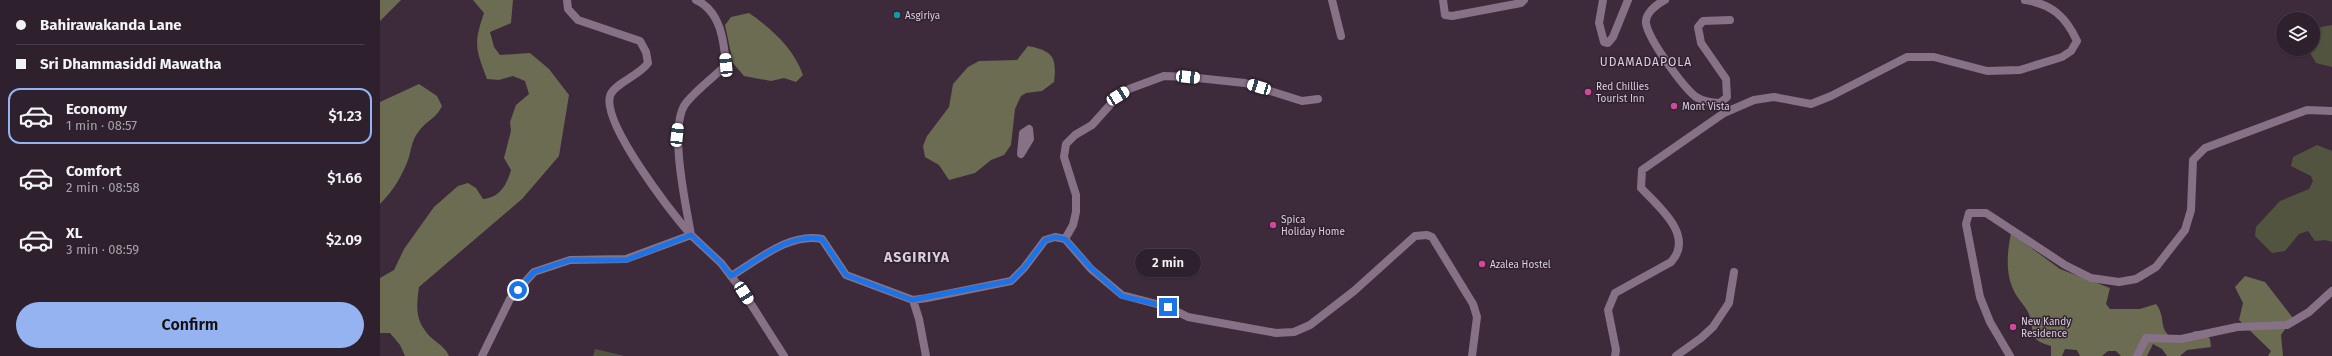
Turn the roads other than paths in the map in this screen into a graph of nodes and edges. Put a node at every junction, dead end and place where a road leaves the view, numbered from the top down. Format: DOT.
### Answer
graph roads {
  1 [pos="567,0"];
  2 [pos="696,0"];
  3 [pos="1332,0"];
  4 [pos="1443,0"];
  5 [pos="1524,0"];
  6 [pos="1602,0"];
  7 [pos="1628,0"];
  8 [pos="1665,0"];
  9 [pos="2025,0"];
  10 [pos="1730,20"];
  11 [pos="1341,36"];
  12 [pos="1318,99"];
  13 [pos="2332,111"];
  14 [pos="1030,139"];
  15 [pos="691,235"];
  16 [pos="1065,239"];
  17 [pos="1734,272"];
  18 [pos="731,276"];
  19 [pos="2332,291"];
  20 [pos="912,300"];
  21 [pos="482,356"];
  22 [pos="784,356"];
  23 [pos="926,356"];
  24 [pos="1472,356"];
  25 [pos="1614,356"];
  26 [pos="1676,356"];
  27 [pos="2010,356"];
  28 [pos="2137,356"];
  1 -- 15 [label="street"];
  2 -- 15 [label="street"];
  3 -- 11 [label="street"];
  4 -- 5 [label="street"];
  6 -- 7 [label="street"];
  8 -- 10 [label="street"];
  9 -- 25 [label="street"];
  12 -- 16 [label="street"];
  13 -- 27 [label="street"];
  14 -- 14 [label="street"];
  15 -- 18 [label="street"];
  15 -- 21 [label="street"];
  16 -- 20 [label="street"];
  16 -- 24 [label="street"];
  17 -- 26 [label="street"];
  18 -- 20 [label="street"];
  18 -- 22 [label="street"];
  19 -- 28 [label="street"];
  20 -- 23 [label="street"];
}
